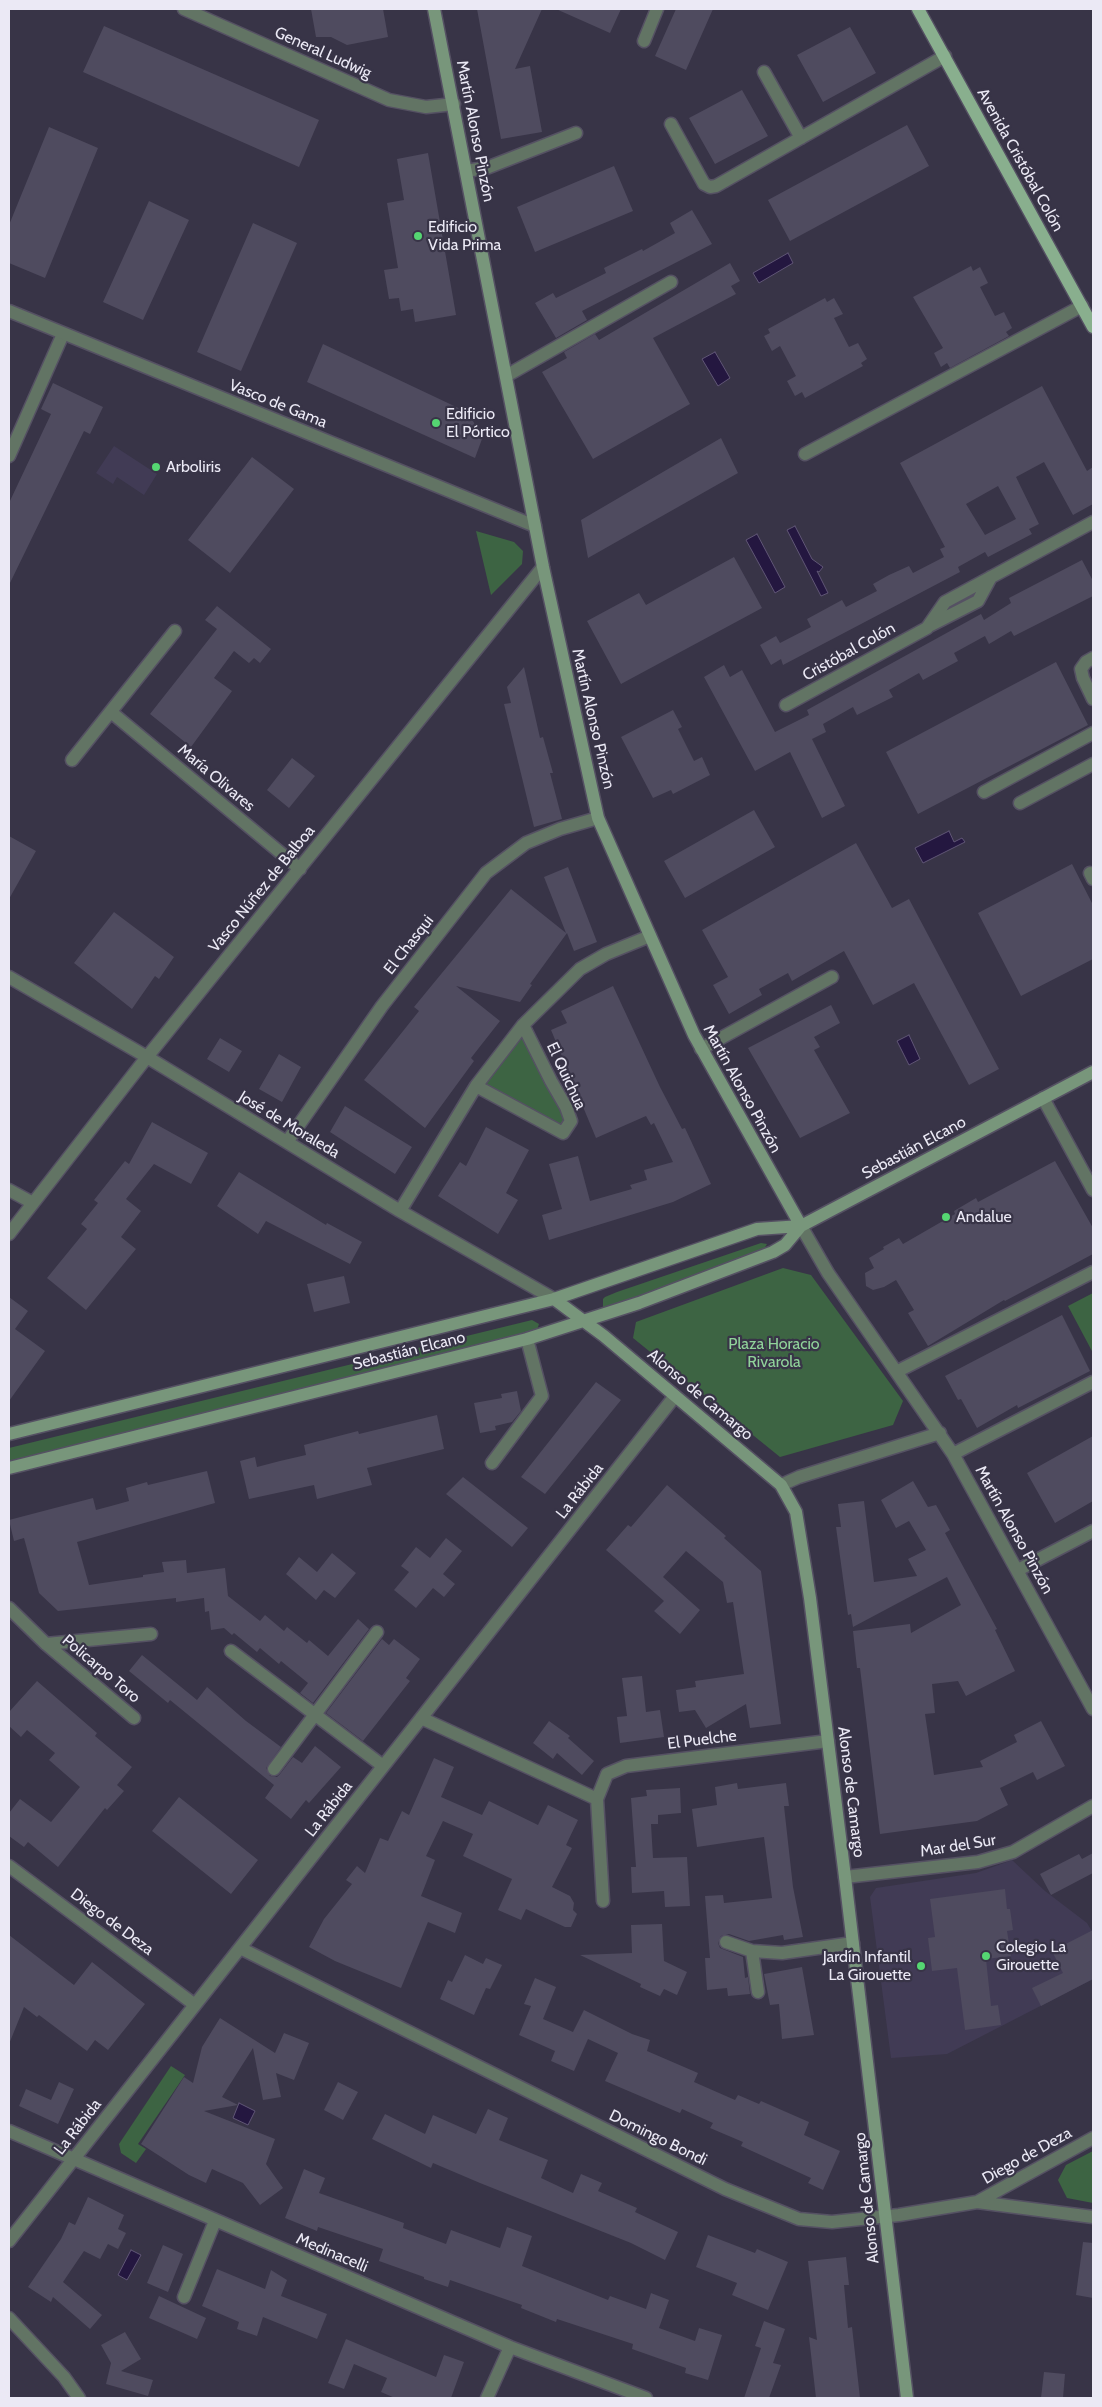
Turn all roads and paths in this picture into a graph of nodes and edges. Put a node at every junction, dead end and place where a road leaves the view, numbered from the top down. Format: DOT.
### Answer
graph roads {
  1 [pos="184,9"];
  2 [pos="434,9"];
  3 [pos="657,9"];
  4 [pos="918,9"];
  5 [pos="644,42"];
  6 [pos="945,56"];
  7 [pos="764,72"];
  8 [pos="454,104"];
  9 [pos="671,124"];
  10 [pos="576,134"];
  11 [pos="801,138"];
  12 [pos="467,171"];
  13 [pos="671,282"];
  14 [pos="1082,306"];
  15 [pos="9,311"];
  16 [pos="1093,327"];
  17 [pos="63,334"];
  18 [pos="506,376"];
  19 [pos="805,454"];
  20 [pos="9,456"];
  21 [pos="1093,522"];
  22 [pos="535,526"];
  23 [pos="543,567"];
  24 [pos="175,631"];
  25 [pos="1093,658"];
  26 [pos="1093,699"];
  27 [pos="786,705"];
  28 [pos="111,712"];
  29 [pos="1093,733"];
  30 [pos="72,760"];
  31 [pos="1093,764"];
  32 [pos="984,792"];
  33 [pos="1020,802"];
  34 [pos="598,818"];
  35 [pos="300,869"];
  36 [pos="650,936"];
  37 [pos="9,977"];
  38 [pos="832,977"];
  39 [pos="523,1025"];
  40 [pos="702,1049"];
  41 [pos="147,1057"];
  42 [pos="1093,1072"];
  43 [pos="476,1086"];
  44 [pos="1043,1098"];
  45 [pos="287,1142"];
  46 [pos="9,1190"];
  47 [pos="1093,1190"];
  48 [pos="33,1203"];
  49 [pos="400,1211"];
  50 [pos="801,1226"];
  51 [pos="9,1234"];
  52 [pos="1093,1272"];
  53 [pos="554,1299"];
  54 [pos="586,1322"];
  55 [pos="527,1339"];
  56 [pos="898,1371"];
  57 [pos="1093,1382"];
  58 [pos="675,1396"];
  59 [pos="940,1433"];
  60 [pos="9,1434"];
  61 [pos="953,1454"];
  62 [pos="492,1463"];
  63 [pos="9,1468"];
  64 [pos="781,1485"];
  65 [pos="1093,1531"];
  66 [pos="1018,1570"];
  67 [pos="9,1608"];
  68 [pos="377,1632"];
  69 [pos="151,1634"];
  70 [pos="46,1644"];
  71 [pos="231,1651"];
  72 [pos="1093,1709"];
  73 [pos="315,1715"];
  74 [pos="134,1718"];
  75 [pos="421,1718"];
  76 [pos="828,1740"];
  77 [pos="383,1766"];
  78 [pos="274,1769"];
  79 [pos="597,1799"];
  80 [pos="1093,1806"];
  81 [pos="9,1866"];
  82 [pos="846,1877"];
  83 [pos="603,1901"];
  84 [pos="726,1942"];
  85 [pos="853,1943"];
  86 [pos="240,1948"];
  87 [pos="752,1951"];
  88 [pos="758,1992"];
  89 [pos="195,2005"];
  90 [pos="9,2131"];
  91 [pos="1093,2138"];
  92 [pos="73,2160"];
  93 [pos="977,2202"];
  94 [pos="885,2216"];
  95 [pos="1093,2216"];
  96 [pos="215,2221"];
  97 [pos="9,2241"];
  98 [pos="184,2297"];
  99 [pos="9,2318"];
  100 [pos="510,2347"];
  101 [pos="79,2398"];
  102 [pos="487,2398"];
  103 [pos="646,2398"];
  104 [pos="907,2398"];
  1 -- 8 [label="street, General Ludwig"];
  2 -- 8 [label="street, Martín Alonso Pinzón"];
  3 -- 5 [label="street"];
  4 -- 6 [label="main road, Avenida Cristóbal Colón"];
  6 -- 11 [label="street"];
  6 -- 14 [label="main road, Avenida Cristóbal Colón"];
  7 -- 11 [label="street"];
  8 -- 12 [label="street, Martín Alonso Pinzón"];
  9 -- 11 [label="street"];
  10 -- 12 [label="street"];
  12 -- 18 [label="street, Martín Alonso Pinzón"];
  13 -- 18 [label="street"];
  14 -- 16 [label="main road, Avenida Cristóbal Colón"];
  14 -- 19 [label="street"];
  15 -- 17 [label="street, Vasco de Gama"];
  17 -- 20 [label="street"];
  17 -- 22 [label="street, Vasco de Gama"];
  18 -- 22 [label="street, Martín Alonso Pinzón"];
  21 -- 27 [label="street, Cristóbal Colón"];
  22 -- 23 [label="street, Martín Alonso Pinzón"];
  23 -- 34 [label="street, Martín Alonso Pinzón"];
  23 -- 35 [label="street, Vasco Núñez de Balboa"];
  24 -- 28 [label="street"];
  25 -- 26 [label="street"];
  28 -- 30 [label="street"];
  28 -- 35 [label="street, María Olivares"];
  29 -- 32 [label="street"];
  31 -- 33 [label="street"];
  34 -- 36 [label="street, Martín Alonso Pinzón"];
  34 -- 45 [label="street, El Chasqui"];
  35 -- 41 [label="street, Vasco Núñez de Balboa"];
  36 -- 39 [label="street"];
  36 -- 40 [label="street, Martín Alonso Pinzón"];
  37 -- 41 [label="street, José de Moraleda"];
  38 -- 40 [label="street"];
  39 -- 43 [label="street"];
  39 -- 43 [label="street, El Quichua"];
  40 -- 50 [label="street, Martín Alonso Pinzón"];
  41 -- 45 [label="street, José de Moraleda"];
  41 -- 48 [label="street, Vasco Núñez de Balboa"];
  42 -- 44 [label="street, Sebastián Elcano"];
  43 -- 49 [label="street"];
  44 -- 47 [label="street"];
  44 -- 50 [label="street, Sebastián Elcano"];
  45 -- 49 [label="street, José de Moraleda"];
  46 -- 48 [label="street"];
  48 -- 51 [label="street, Vasco Núñez de Balboa"];
  49 -- 53 [label="street, José de Moraleda"];
  50 -- 53 [label="street, Sebastián Elcano"];
  50 -- 54 [label="street, Sebastián Elcano"];
  50 -- 56 [label="street, Martín Alonso Pinzón"];
  52 -- 56 [label="street"];
  53 -- 54 [label="street, Alonso de Camargo"];
  53 -- 60 [label="street, Sebastián Elcano"];
  54 -- 55 [label="street, Sebastián Elcano"];
  54 -- 58 [label="street, Alonso de Camargo"];
  55 -- 62 [label="street"];
  55 -- 63 [label="street, Sebastián Elcano"];
  56 -- 59 [label="street, Martín Alonso Pinzón"];
  57 -- 61 [label="street"];
  58 -- 64 [label="street, Alonso de Camargo"];
  58 -- 75 [label="street, La Rábida"];
  59 -- 61 [label="street, Martín Alonso Pinzón"];
  59 -- 64 [label="street"];
  61 -- 66 [label="street, Martín Alonso Pinzón"];
  64 -- 76 [label="street, Alonso de Camargo"];
  65 -- 66 [label="street"];
  66 -- 72 [label="street, Martín Alonso Pinzón"];
  67 -- 70 [label="street, Policarpo Toro"];
  68 -- 73 [label="street"];
  69 -- 70 [label="street, Policarpo Toro"];
  70 -- 74 [label="street, Policarpo Toro"];
  71 -- 73 [label="street"];
  73 -- 77 [label="street"];
  73 -- 78 [label="street"];
  75 -- 77 [label="street, La Rábida"];
  75 -- 79 [label="street"];
  76 -- 79 [label="street, El Puelche"];
  76 -- 82 [label="street, Alonso de Camargo"];
  77 -- 86 [label="street, La Rábida"];
  79 -- 83 [label="street, El Puelche"];
  80 -- 82 [label="street, Mar del Sur"];
  81 -- 89 [label="street, Diego de Deza"];
  82 -- 85 [label="street, Alonso de Camargo"];
  84 -- 87 [label="street"];
  85 -- 87 [label="street"];
  85 -- 94 [label="street, Alonso de Camargo"];
  86 -- 89 [label="street, La Rábida"];
  86 -- 94 [label="street, Domingo Bondi"];
  87 -- 88 [label="street"];
  89 -- 92 [label="street, La Rábida"];
  90 -- 92 [label="street, Medinacelli"];
  91 -- 93 [label="street, Diego de Deza"];
  92 -- 96 [label="street, Medinacelli"];
  92 -- 97 [label="street, La Rábida"];
  93 -- 94 [label="street, Domingo Bondi"];
  93 -- 95 [label="street, Domingo Bondi"];
  94 -- 104 [label="street, Alonso de Camargo"];
  96 -- 98 [label="street"];
  96 -- 100 [label="street, Medinacelli"];
  99 -- 101 [label="street"];
  100 -- 102 [label="street"];
  100 -- 103 [label="street, Medinacelli"];
}
